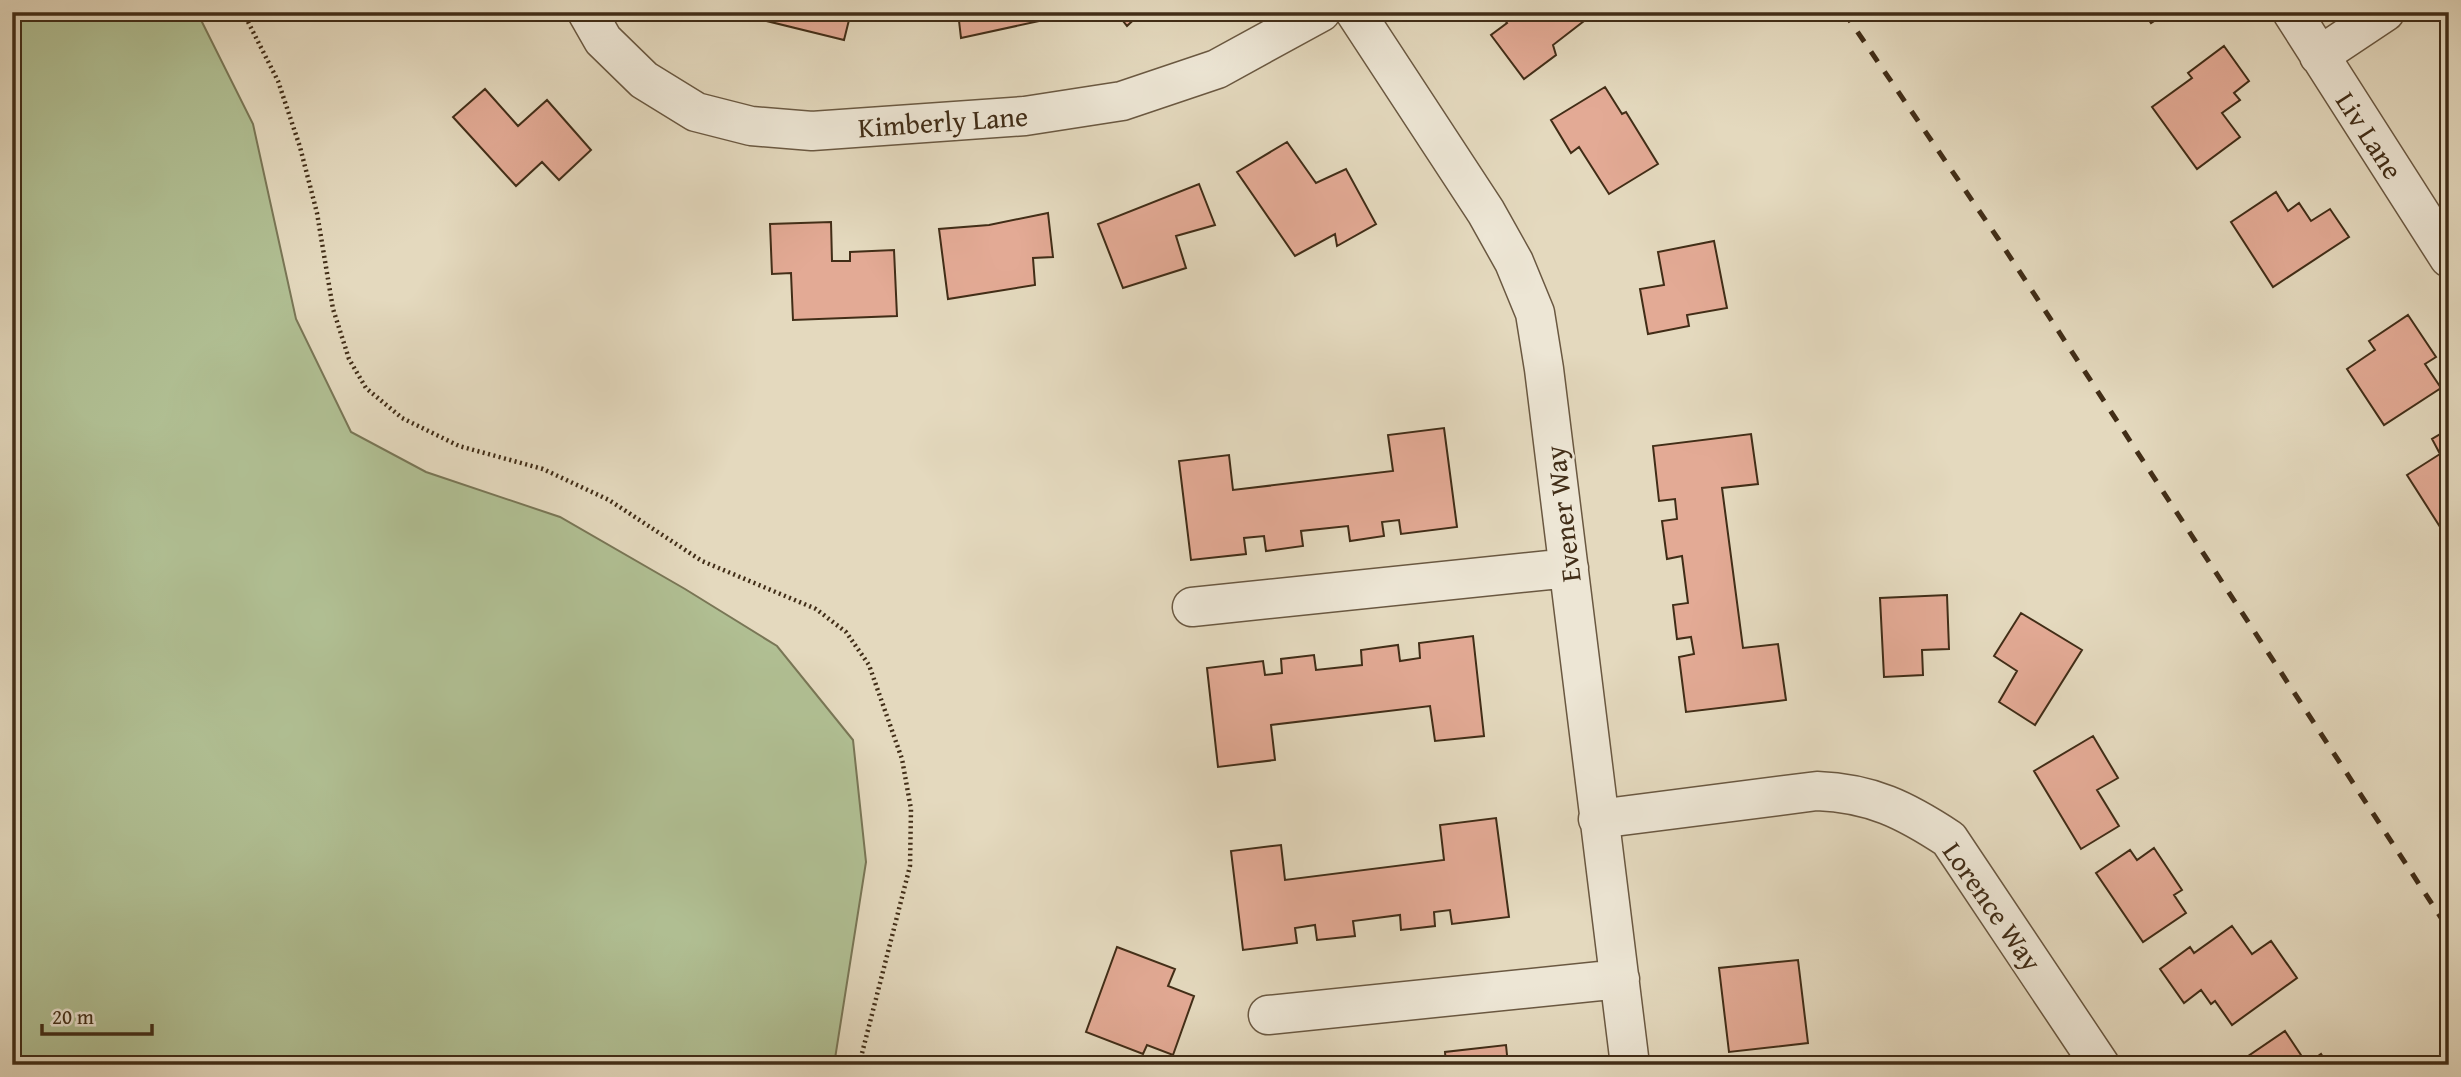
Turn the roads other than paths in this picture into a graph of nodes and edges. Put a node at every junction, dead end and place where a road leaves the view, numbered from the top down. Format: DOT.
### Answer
graph roads {
  1 [pos="587,12"];
  2 [pos="1321,12"];
  3 [pos="1355,12"];
  4 [pos="2292,12"];
  5 [pos="2385,12"];
  6 [pos="2319,56"];
  7 [pos="2449,258"];
  8 [pos="1569,568"];
  9 [pos="1192,607"];
  10 [pos="1598,819"];
  11 [pos="1620,979"];
  12 [pos="1268,1015"];
  13 [pos="1630,1065"];
  14 [pos="2100,1065"];
  1 -- 2 [label="street, Kimberly Lane"];
  3 -- 8 [label="street, Evener Way"];
  4 -- 6 [label="street, Liv Lane"];
  5 -- 6 [label="street"];
  6 -- 7 [label="street, Liv Lane"];
  8 -- 9 [label="street"];
  8 -- 10 [label="street, Evener Way"];
  10 -- 11 [label="street, Evener Way"];
  10 -- 14 [label="street, Lorence Way"];
  11 -- 12 [label="street"];
  11 -- 13 [label="street, Evener Way"];
}
